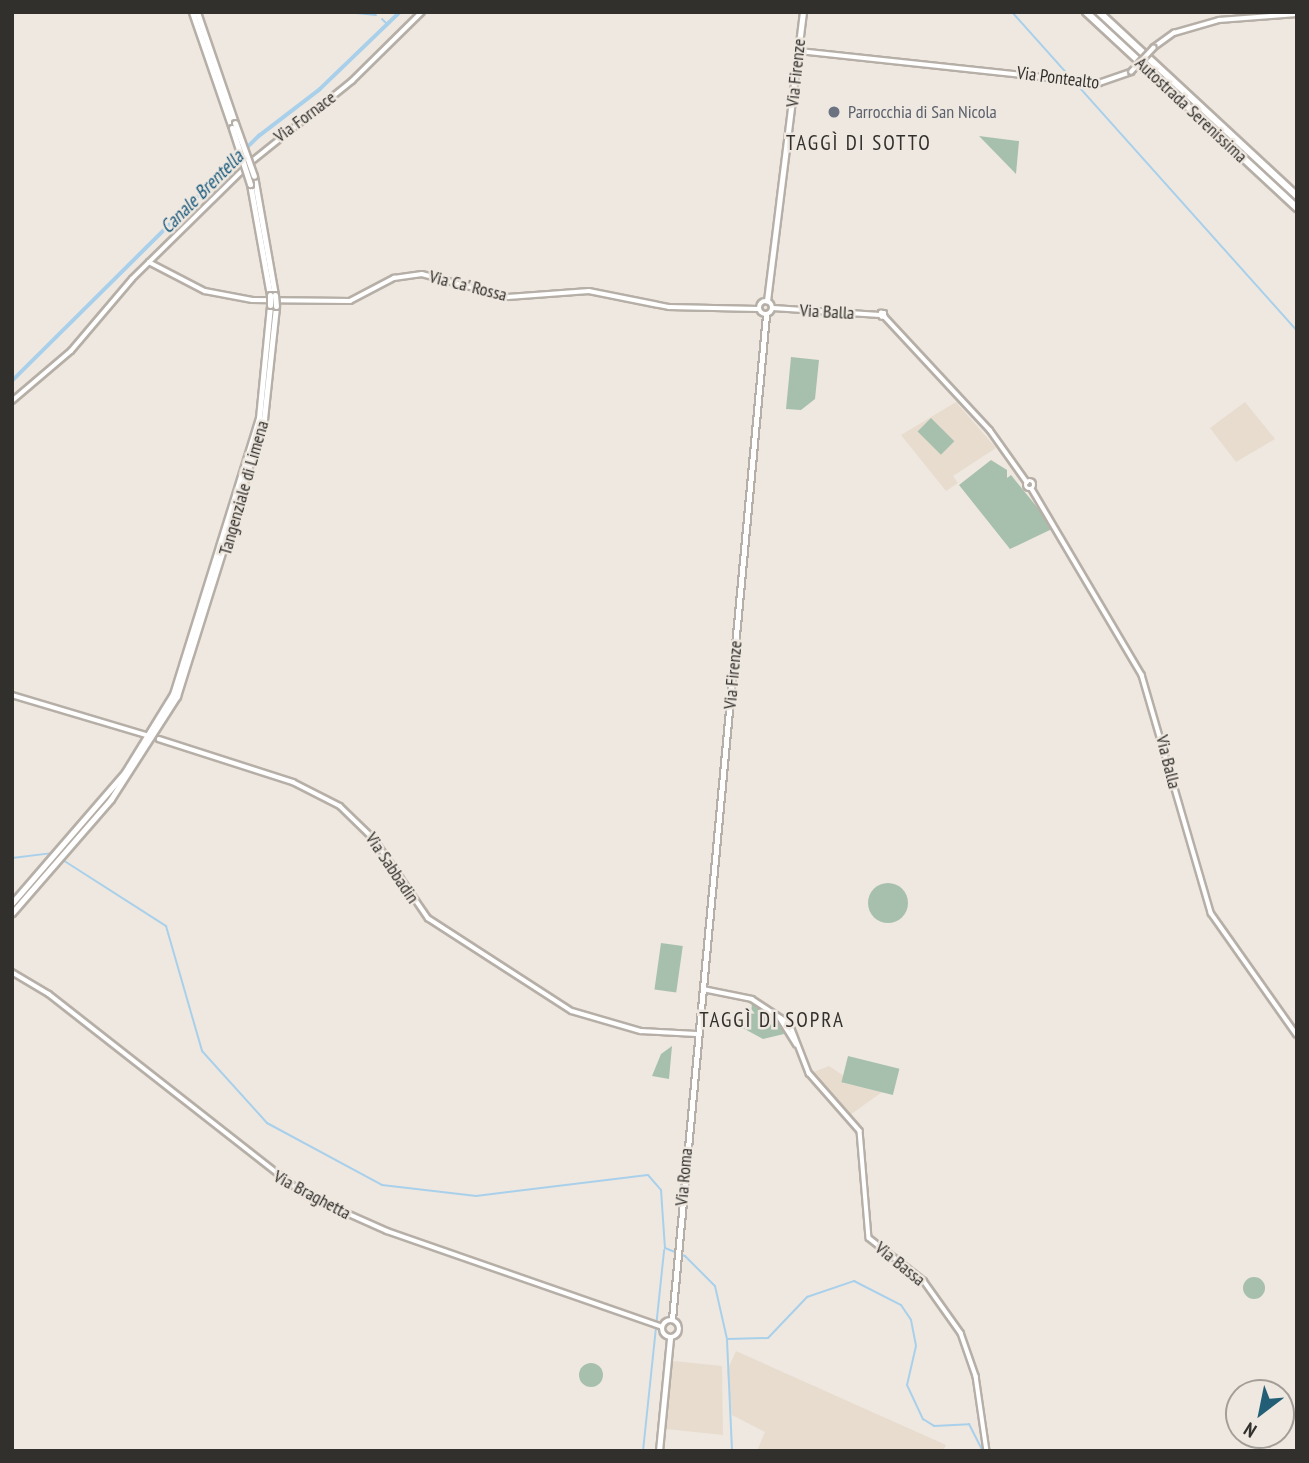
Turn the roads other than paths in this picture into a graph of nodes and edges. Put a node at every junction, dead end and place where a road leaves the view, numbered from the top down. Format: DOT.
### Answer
graph roads {
  1 [pos="194,12"];
  2 [pos="422,12"];
  3 [pos="803,12"];
  4 [pos="1086,12"];
  5 [pos="1099,12"];
  6 [pos="1297,14"];
  7 [pos="798,51"];
  8 [pos="211,62"];
  9 [pos="233,126"];
  10 [pos="1297,196"];
  11 [pos="1297,208"];
  12 [pos="149,262"];
  13 [pos="273,295"];
  14 [pos="768,301"];
  15 [pos="773,308"];
  16 [pos="758,309"];
  17 [pos="766,315"];
  18 [pos="12,401"];
  19 [pos="12,695"];
  20 [pos="146,735"];
  21 [pos="159,739"];
  22 [pos="52,862"];
  23 [pos="12,903"];
  24 [pos="12,913"];
  25 [pos="12,972"];
  26 [pos="703,988"];
  27 [pos="695,1034"];
  28 [pos="1297,1035"];
  29 [pos="672,1319"];
  30 [pos="657,1326"];
  31 [pos="670,1338"];
  32 [pos="659,1451"];
  33 [pos="987,1451"];
  1 -- 8 [label="highway"];
  1 -- 8 [label="highway"];
  2 -- 12 [label="street, Via Fornace"];
  3 -- 7 [label="main road, Via Firenze"];
  4 -- 11 [label="highway, Autostrada Serenissima"];
  5 -- 10 [label="highway, Autostrada Serenissima"];
  6 -- 7 [label="street, Via Pontealto, bridge"];
  7 -- 14 [label="main road, Via Firenze"];
  8 -- 9 [label="highway, Tangenziale di Limena"];
  9 -- 13 [label="highway, Tangenziale di Limena, bridge"];
  9 -- 13 [label="highway, Tangenziale di Limena, bridge"];
  12 -- 16 [label="street, Via Ca' Rossa"];
  12 -- 18 [label="street, Via Fornace"];
  13 -- 22 [label="highway, Tangenziale di Limena, bridge"];
  14 -- 15 [label="main road"];
  14 -- 16 [label="main road"];
  15 -- 17 [label="main road"];
  15 -- 28 [label="street, Via Balla"];
  16 -- 17 [label="main road"];
  17 -- 26 [label="main road, Via Firenze"];
  19 -- 20 [label="street"];
  21 -- 27 [label="street, Via Sabbadin"];
  22 -- 23 [label="highway, Tangenziale di Limena"];
  22 -- 24 [label="highway, Tangenziale di Limena"];
  25 -- 30 [label="street, Via Braghetta"];
  26 -- 27 [label="main road, Via Firenze"];
  26 -- 33 [label="street, Via Bassa"];
  27 -- 29 [label="main road, Via Roma"];
  29 -- 30 [label="main road"];
  29 -- 31 [label="main road, Via Roma"];
  30 -- 31 [label="main road"];
  31 -- 32 [label="main road, Via Roma"];
}
